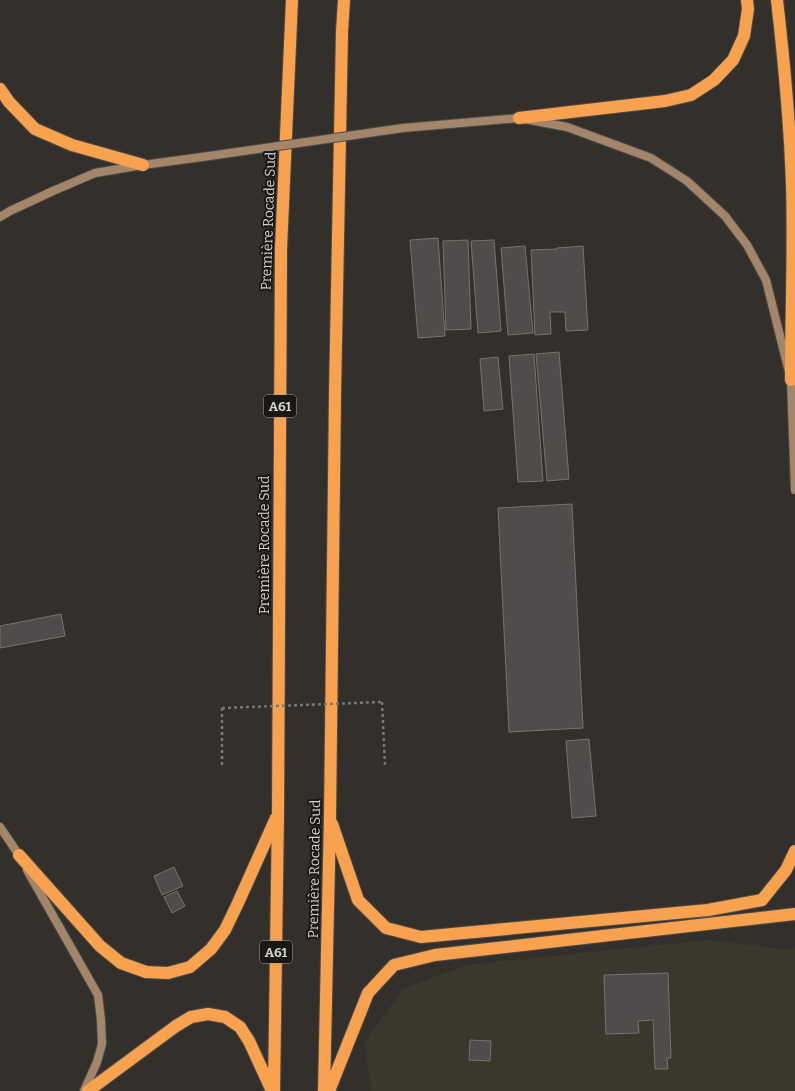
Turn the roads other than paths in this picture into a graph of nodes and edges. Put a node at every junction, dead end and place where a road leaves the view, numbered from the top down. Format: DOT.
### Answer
graph roads {
  1 [pos="292,0"];
  2 [pos="344,0"];
  3 [pos="348,0"];
  4 [pos="747,0"];
  5 [pos="777,0"];
  6 [pos="342,32"];
  7 [pos="0,89"];
  8 [pos="519,118"];
  9 [pos="143,165"];
  10 [pos="0,217"];
  11 [pos="791,380"];
  12 [pos="795,490"];
  13 [pos="278,813"];
  14 [pos="330,817"];
  15 [pos="0,827"];
  16 [pos="795,850"];
  17 [pos="19,856"];
  18 [pos="795,914"];
  19 [pos="84,1091"];
  20 [pos="88,1091"];
  21 [pos="273,1091"];
  22 [pos="324,1091"];
  23 [pos="329,1091"];
  1 -- 13 [label="highway, Première Rocade Sud / A61"];
  2 -- 6 [label="highway, Première Rocade Sud"];
  3 -- 6 [label="highway"];
  4 -- 8 [label="highway"];
  5 -- 11 [label="highway"];
  6 -- 14 [label="highway, Première Rocade Sud"];
  7 -- 9 [label="highway"];
  8 -- 9 [label="main road, bridge"];
  8 -- 11 [label="main road"];
  9 -- 10 [label="main road"];
  11 -- 12 [label="main road"];
  13 -- 17 [label="highway"];
  13 -- 21 [label="highway, Première Rocade Sud / A61"];
  14 -- 16 [label="highway"];
  14 -- 22 [label="highway, Première Rocade Sud"];
  15 -- 17 [label="main road"];
  17 -- 19 [label="main road"];
  18 -- 23 [label="highway"];
  20 -- 21 [label="highway"];
}
